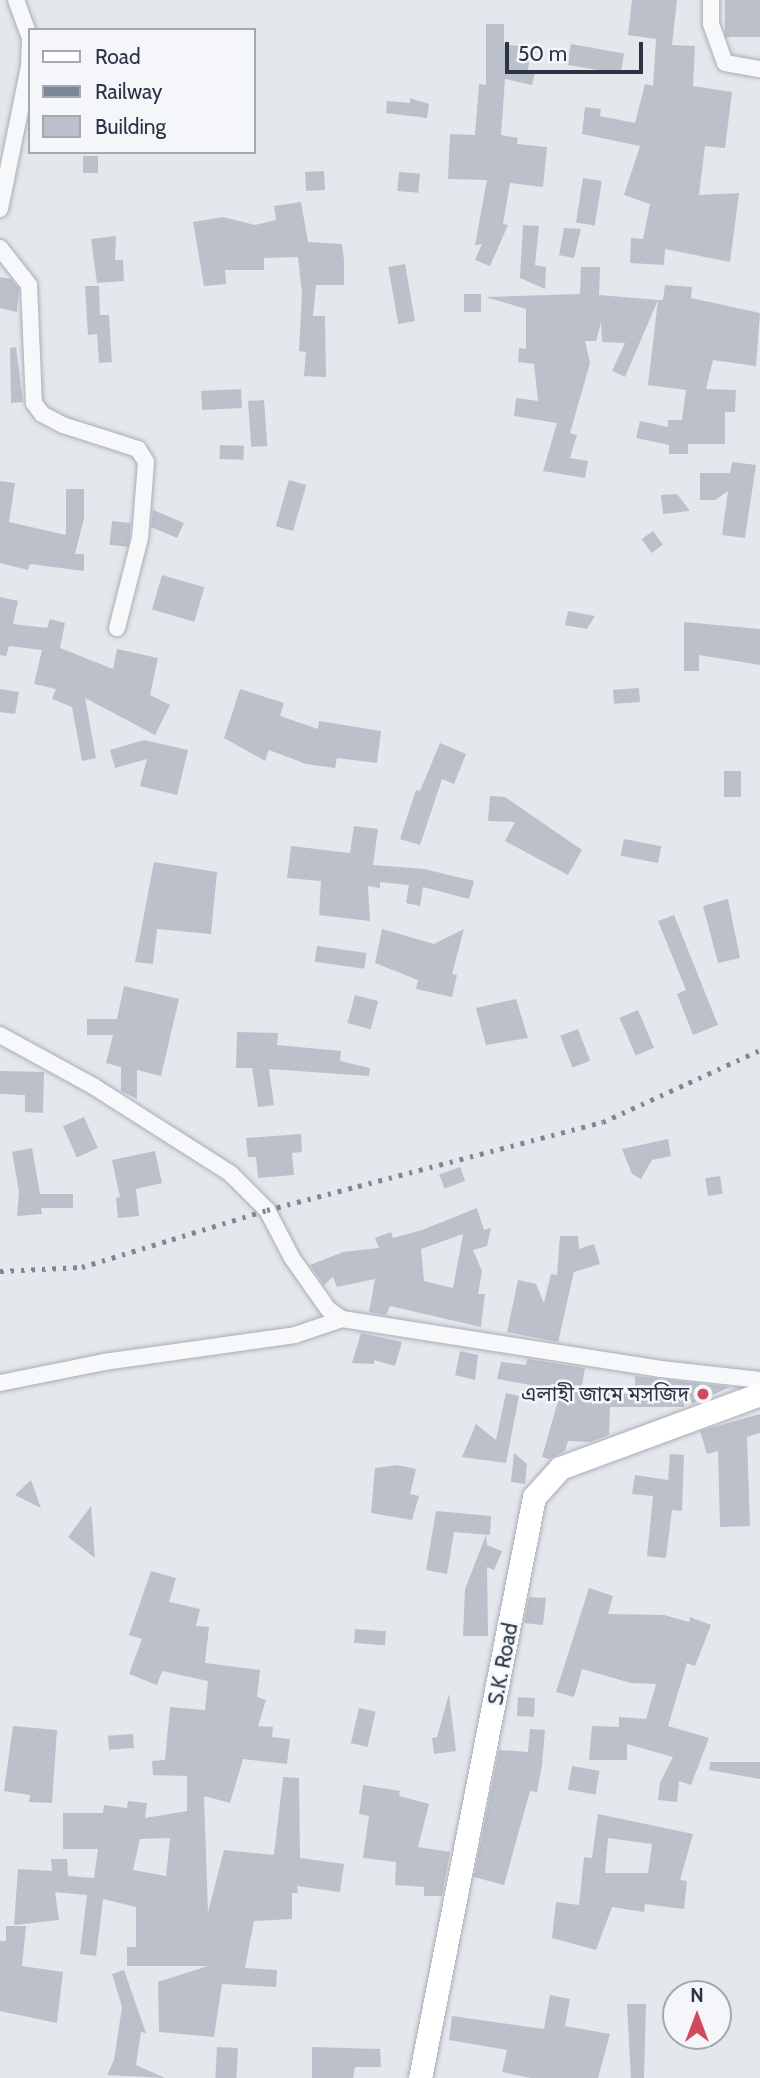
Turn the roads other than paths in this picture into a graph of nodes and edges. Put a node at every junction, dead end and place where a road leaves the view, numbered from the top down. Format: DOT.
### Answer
graph roads {
  1 [pos="16,0"];
  2 [pos="711,0"];
  3 [pos="28,33"];
  4 [pos="760,69"];
  5 [pos="28,72"];
  6 [pos="0,209"];
  7 [pos="0,248"];
  8 [pos="117,628"];
  9 [pos="0,1035"];
  10 [pos="342,1319"];
  11 [pos="760,1380"];
  12 [pos="0,1383"];
  13 [pos="760,1394"];
  14 [pos="420,2078"];
  1 -- 3 [label="street"];
  2 -- 4 [label="street"];
  5 -- 6 [label="street"];
  7 -- 8 [label="street"];
  9 -- 10 [label="street"];
  10 -- 11 [label="street"];
  10 -- 12 [label="street"];
  13 -- 14 [label="main road, S.K. Road"];
}
